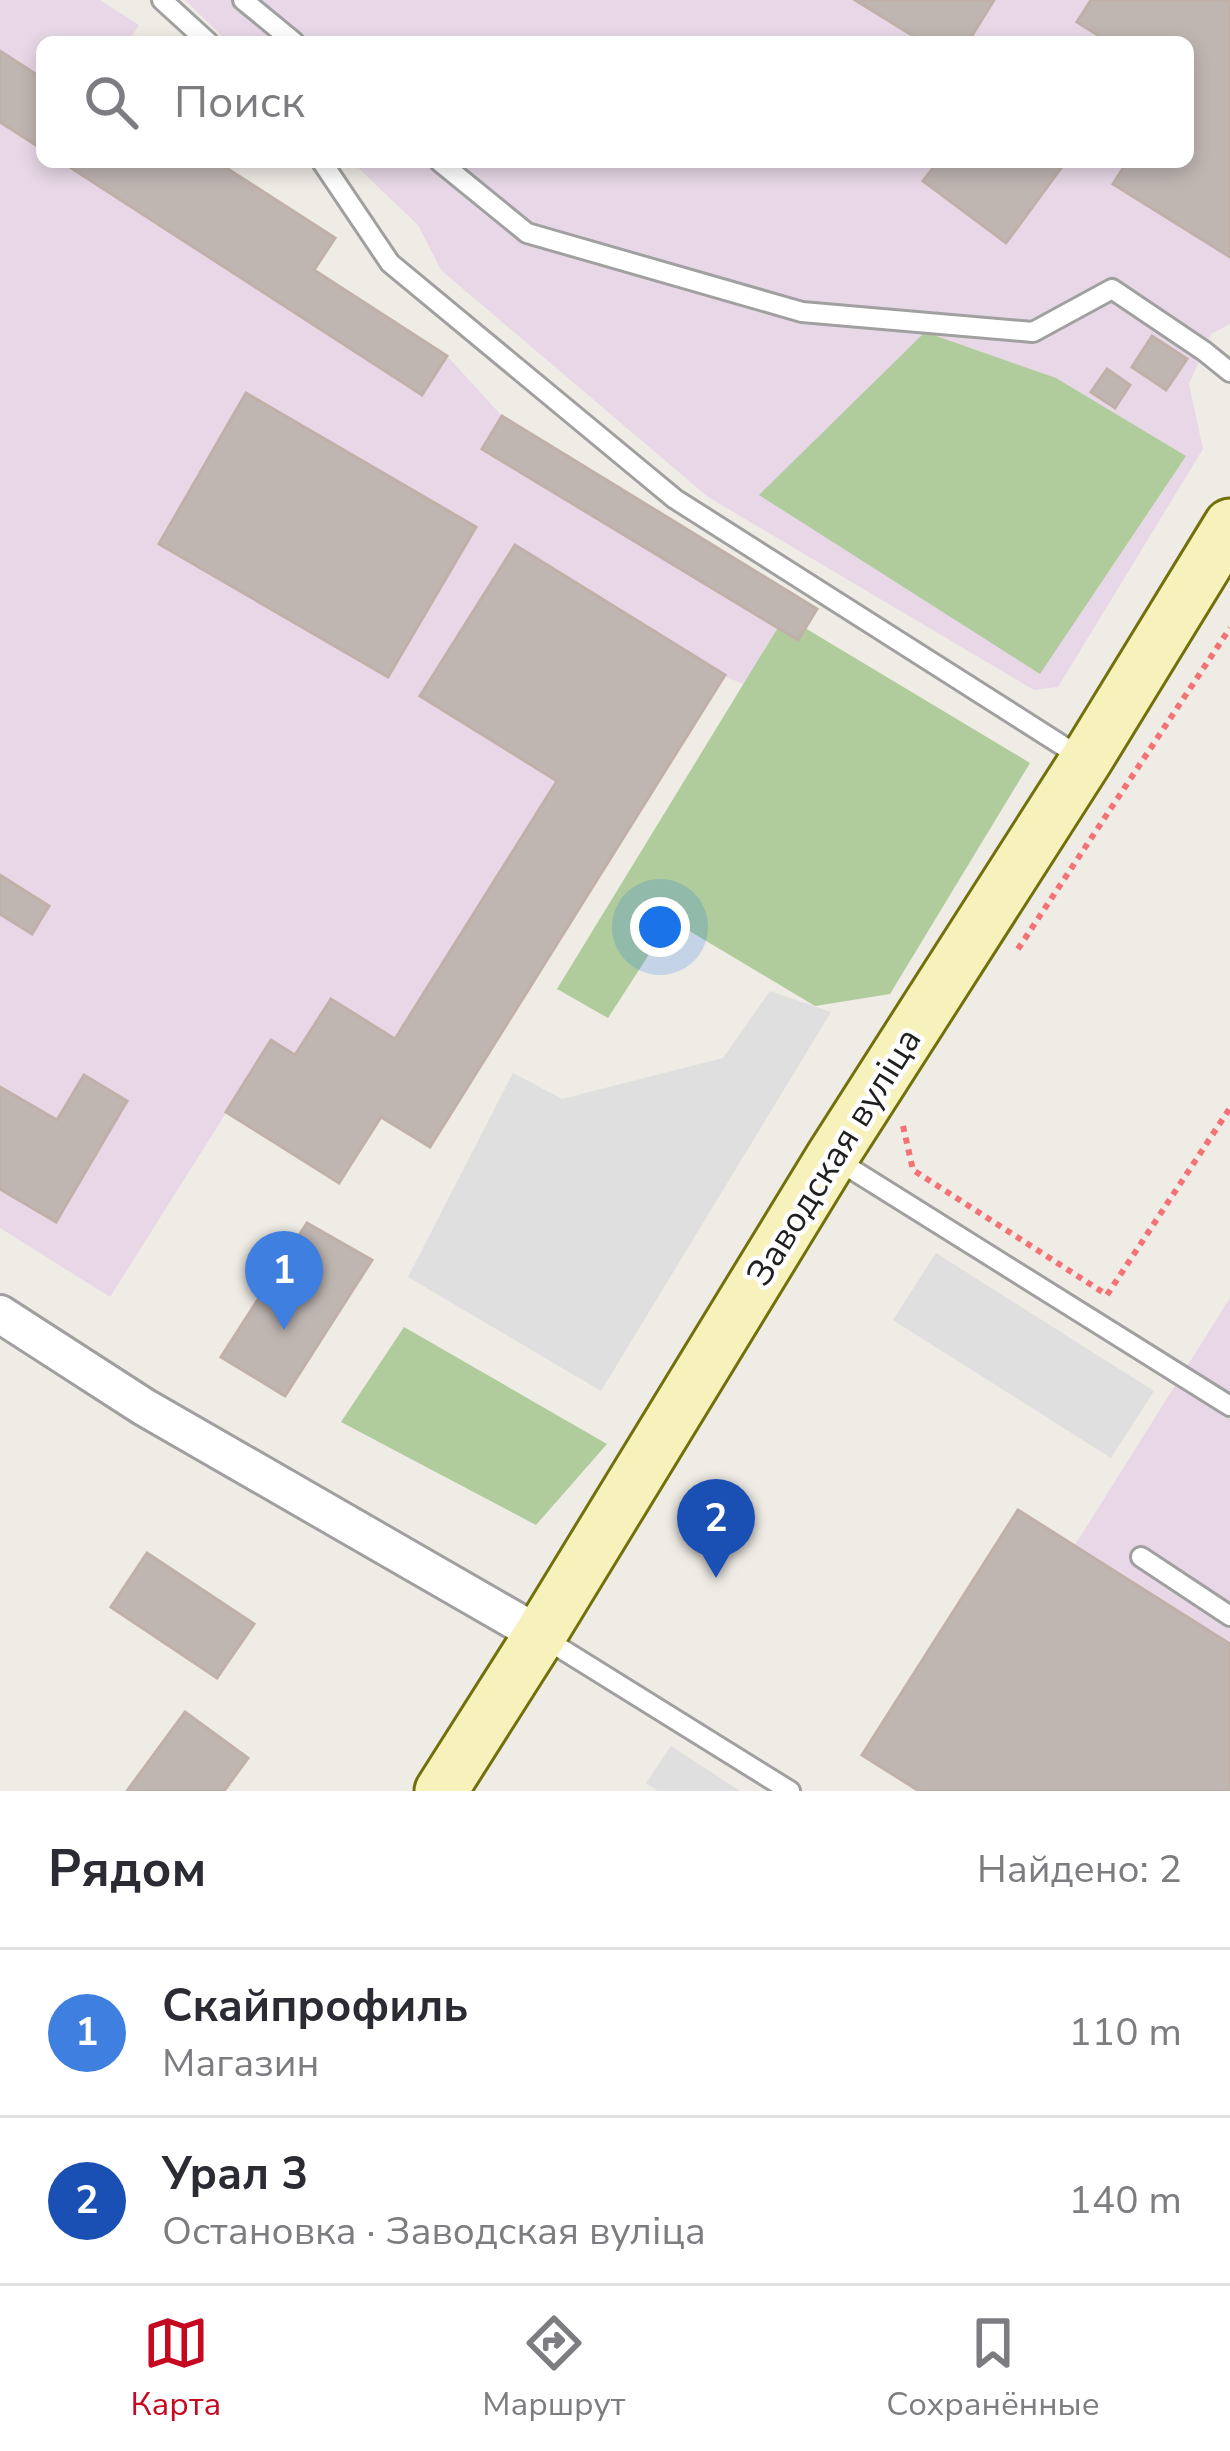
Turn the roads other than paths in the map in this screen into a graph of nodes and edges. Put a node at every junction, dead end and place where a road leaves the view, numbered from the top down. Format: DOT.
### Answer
graph roads {
  1 [pos="162,0"];
  2 [pos="243,0"];
  3 [pos="201,36"];
  4 [pos="287,36"];
  5 [pos="326,168"];
  6 [pos="447,168"];
  7 [pos="1230,372"];
  8 [pos="1230,525"];
  9 [pos="1086,760"];
  10 [pos="832,1157"];
  11 [pos="0,1314"];
  12 [pos="1230,1406"];
  13 [pos="1141,1557"];
  14 [pos="1230,1616"];
  15 [pos="540,1635"];
  16 [pos="441,1791"];
  17 [pos="790,1791"];
  1 -- 3 [label="lane"];
  2 -- 4 [label="lane"];
  5 -- 9 [label="lane"];
  6 -- 7 [label="lane"];
  8 -- 9 [label="main road, Заводская вуліца"];
  9 -- 10 [label="main road, Заводская вуліца"];
  10 -- 12 [label="lane"];
  10 -- 15 [label="main road, Заводская вуліца"];
  11 -- 15 [label="street"];
  13 -- 14 [label="lane"];
  15 -- 16 [label="main road, Заводская вуліца"];
  15 -- 17 [label="lane"];
}
